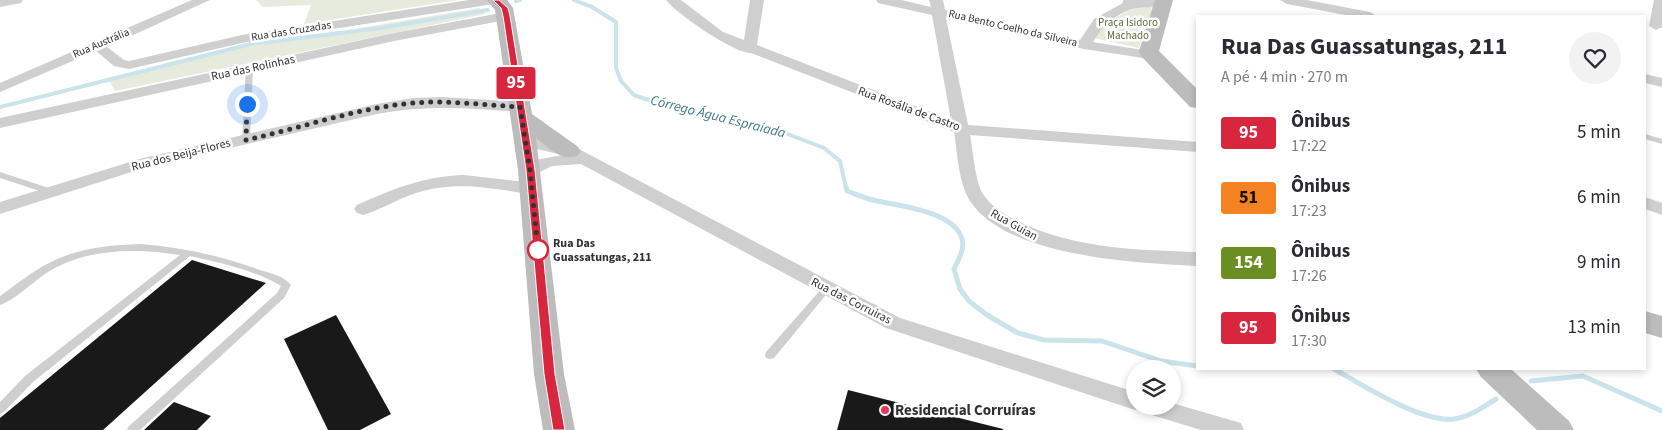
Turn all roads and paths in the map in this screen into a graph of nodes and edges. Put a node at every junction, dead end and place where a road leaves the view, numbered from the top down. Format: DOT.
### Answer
graph roads {
  1 [pos="16,0"];
  2 [pos="203,0"];
  3 [pos="673,0"];
  4 [pos="757,0"];
  5 [pos="883,0"];
  6 [pos="1164,0"];
  7 [pos="1287,0"];
  8 [pos="1367,0"];
  9 [pos="1130,2"];
  10 [pos="0,3"];
  11 [pos="499,5"];
  12 [pos="937,5"];
  13 [pos="1661,5"];
  14 [pos="1362,15"];
  15 [pos="1367,15"];
  16 [pos="1656,26"];
  17 [pos="96,45"];
  18 [pos="1084,45"];
  19 [pos="749,49"];
  20 [pos="1149,53"];
  21 [pos="249,68"];
  22 [pos="0,72"];
  23 [pos="1646,76"];
  24 [pos="22,77"];
  25 [pos="1662,83"];
  26 [pos="0,88"];
  27 [pos="1196,100"];
  28 [pos="522,121"];
  29 [pos="0,123"];
  30 [pos="961,129"];
  31 [pos="1646,136"];
  32 [pos="246,140"];
  33 [pos="1662,142"];
  34 [pos="1196,147"];
  35 [pos="577,156"];
  36 [pos="0,175"];
  37 [pos="531,179"];
  38 [pos="52,192"];
  39 [pos="1646,204"];
  40 [pos="0,208"];
  41 [pos="363,209"];
  42 [pos="1662,209"];
  43 [pos="188,253"];
  44 [pos="1196,259"];
  45 [pos="820,295"];
  46 [pos="0,301"];
  47 [pos="1646,322"];
  48 [pos="1662,327"];
  49 [pos="770,355"];
  50 [pos="1492,370"];
  51 [pos="1126,398"];
  52 [pos="0,410"];
  53 [pos="1181,415"];
  54 [pos="132,430"];
  55 [pos="559,430"];
  56 [pos="1233,430"];
  57 [pos="1558,430"];
  1 -- 10 [label="street"];
  2 -- 17 [label="street, Rua Austrália"];
  3 -- 19 [label="street, Rua Rosália de Castro"];
  4 -- 19 [label="street"];
  5 -- 12 [label="street, Rua Bento Coelho da Silveira"];
  6 -- 9 [label="street"];
  6 -- 20 [label="street"];
  7 -- 14 [label="street"];
  8 -- 15 [label="street"];
  9 -- 18 [label="street"];
  9 -- 20 [label="path"];
  11 -- 17 [label="street, Rua das Cruzadas"];
  11 -- 21 [label="street, Rua das Rolinhas"];
  11 -- 28 [label="street"];
  12 -- 18 [label="street, Rua Bento Coelho da Silveira"];
  12 -- 30 [label="street, Rua Guian"];
  13 -- 16 [label="street"];
  17 -- 24 [label="street, Rua Austrália"];
  18 -- 20 [label="street, Rua Bento Coelho da Silveira"];
  19 -- 30 [label="street, Rua Rosália de Castro"];
  20 -- 27 [label="street"];
  21 -- 29 [label="street, Rua das Rolinhas"];
  21 -- 32 [label="lane"];
  22 -- 24 [label="street"];
  23 -- 25 [label="street"];
  24 -- 26 [label="street, Rua Austrália"];
  28 -- 32 [label="street, Rua dos Beija-Flores"];
  28 -- 35 [label="street"];
  28 -- 37 [label="street"];
  30 -- 34 [label="street, Rua Rosália de Castro"];
  30 -- 44 [label="street, Rua Guian"];
  31 -- 33 [label="lane"];
  32 -- 38 [label="street, Rua dos Beija-Flores"];
  35 -- 37 [label="street, Rua das Corruiras"];
  35 -- 45 [label="street, Rua das Corruiras"];
  36 -- 38 [label="lane"];
  37 -- 41 [label="street"];
  37 -- 55 [label="street"];
  38 -- 40 [label="street, Rua dos Beija-Flores"];
  39 -- 42 [label="street"];
  43 -- 46 [label="lane"];
  43 -- 52 [label="lane"];
  43 -- 54 [label="lane"];
  45 -- 49 [label="lane"];
  45 -- 51 [label="street, Rua das Corruiras"];
  47 -- 48 [label="street"];
  50 -- 57 [label="street"];
  53 -- 56 [label="street"];
}
